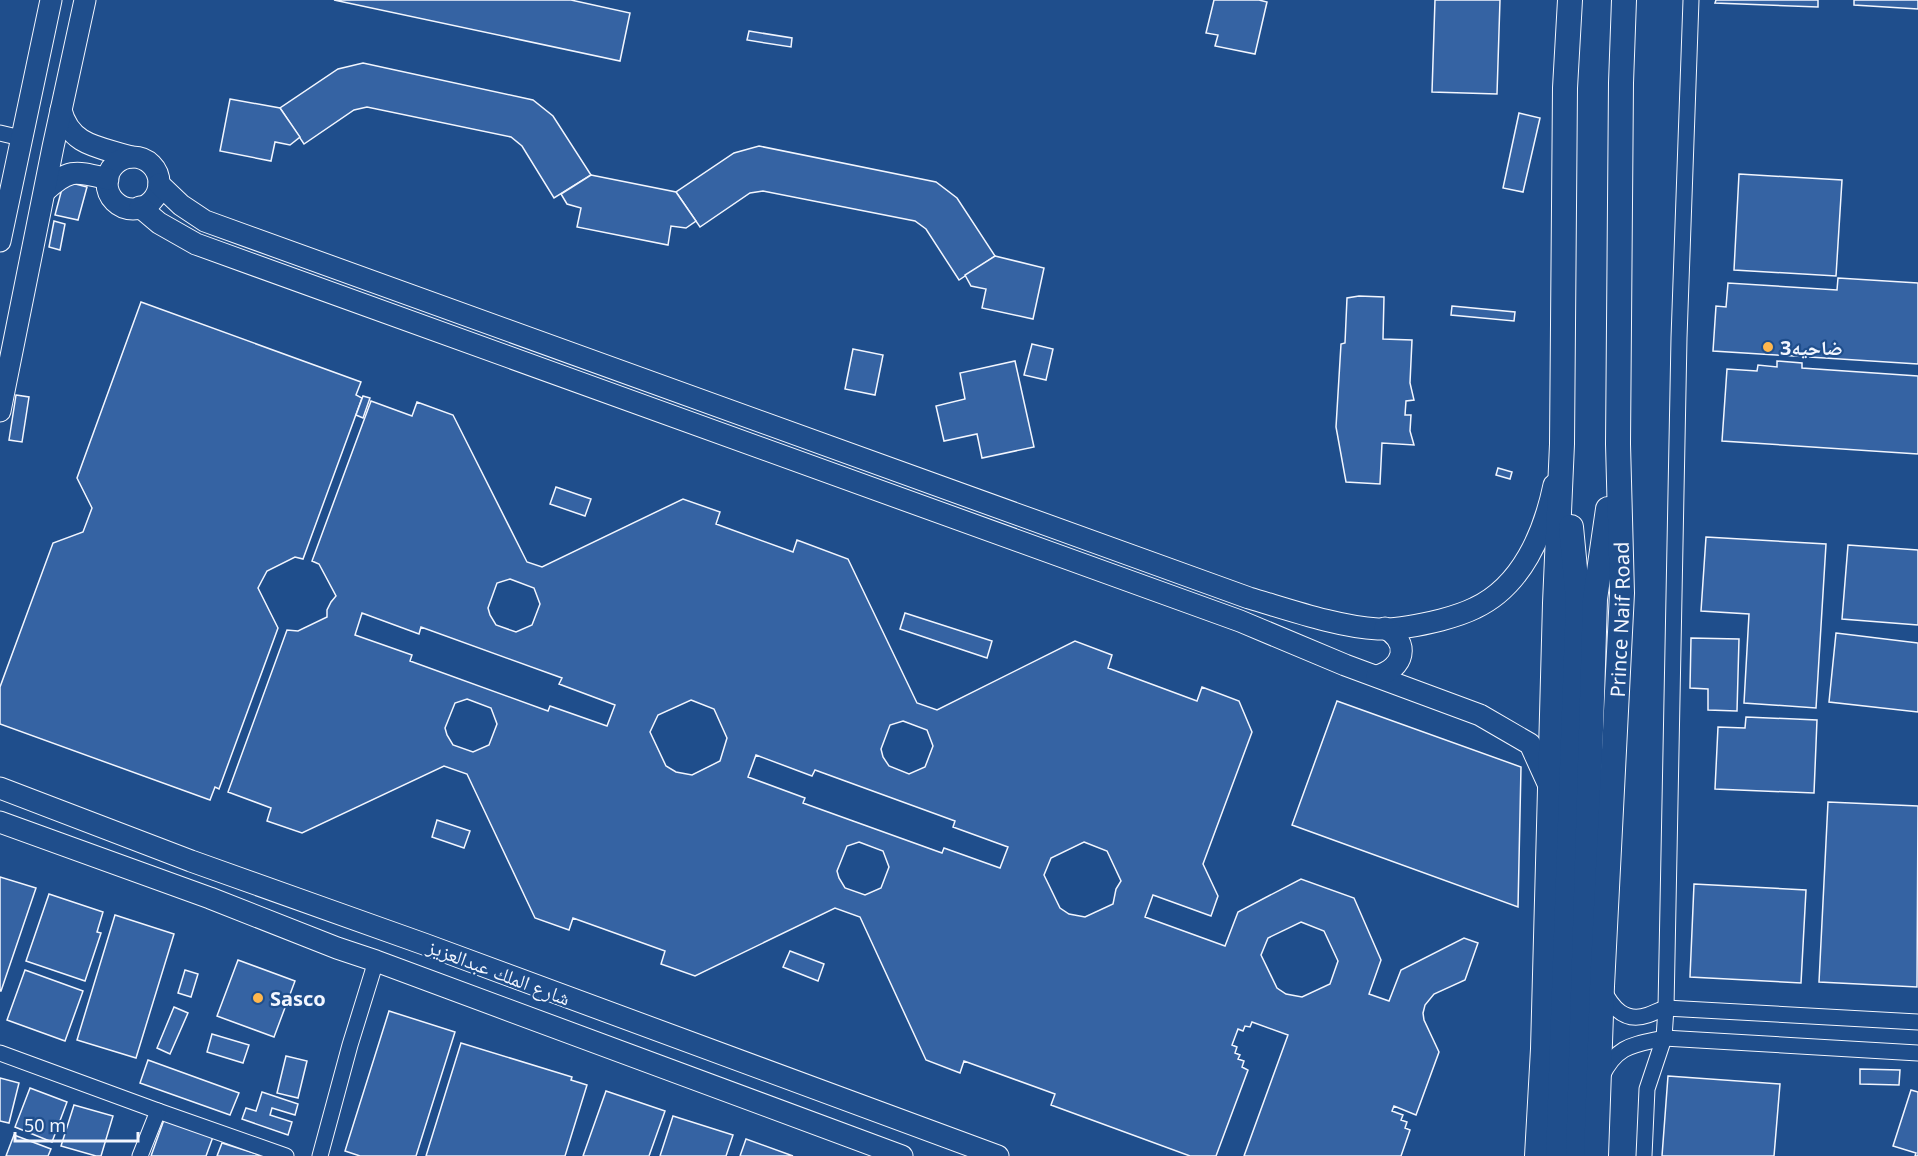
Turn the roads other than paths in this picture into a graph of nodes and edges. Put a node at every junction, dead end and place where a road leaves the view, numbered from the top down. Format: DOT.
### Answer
graph roads {
  1 [pos="51,0"];
  2 [pos="85,0"];
  3 [pos="1570,0"];
  4 [pos="1624,0"];
  5 [pos="1690,0"];
  6 [pos="61,110"];
  7 [pos="0,133"];
  8 [pos="21,138"];
  9 [pos="130,156"];
  10 [pos="108,180"];
  11 [pos="159,184"];
  12 [pos="45,191"];
  13 [pos="140,207"];
  14 [pos="0,242"];
  15 [pos="0,411"];
  16 [pos="1562,444"];
  17 [pos="1618,444"];
  18 [pos="1586,600"];
  19 [pos="1385,628"];
  20 [pos="1377,676"];
  21 [pos="0,788"];
  22 [pos="1550,788"];
  23 [pos="0,822"];
  24 [pos="376,961"];
  25 [pos="1602,986"];
  26 [pos="1666,1008"];
  27 [pos="1918,1022"];
  28 [pos="1664,1038"];
  29 [pos="0,1053"];
  30 [pos="1918,1053"];
  31 [pos="1600,1081"];
  32 [pos="158,1111"];
  33 [pos="140,1156"];
  34 [pos="286,1156"];
  35 [pos="320,1156"];
  36 [pos="902,1156"];
  37 [pos="998,1156"];
  38 [pos="1537,1156"];
  39 [pos="1558,1156"];
  40 [pos="1578,1156"];
  41 [pos="1596,1156"];
  42 [pos="1644,1156"];
  1 -- 8 [label="street"];
  2 -- 6 [label="street"];
  3 -- 16 [label="main road"];
  4 -- 17 [label="main road, Prince Naif Road"];
  5 -- 26 [label="street"];
  6 -- 9 [label="street"];
  6 -- 12 [label="street"];
  7 -- 8 [label="street"];
  8 -- 14 [label="street"];
  9 -- 10 [label="street"];
  9 -- 11 [label="street"];
  10 -- 12 [label="street"];
  10 -- 13 [label="street"];
  11 -- 13 [label="street"];
  11 -- 19 [label="street"];
  12 -- 15 [label="street"];
  13 -- 20 [label="street"];
  16 -- 18 [label="main road"];
  16 -- 19 [label="street"];
  16 -- 22 [label="main road"];
  17 -- 18 [label="main road"];
  17 -- 25 [label="main road, Prince Naif Road"];
  18 -- 39 [label="main road"];
  18 -- 40 [label="main road"];
  19 -- 20 [label="street"];
  20 -- 22 [label="street"];
  21 -- 37 [label="street, شارع الملك عبدالعزيز"];
  22 -- 38 [label="main road"];
  23 -- 24 [label="street, شارع الملك عبدالعزيز"];
  24 -- 35 [label="street"];
  24 -- 36 [label="street, شارع الملك عبدالعزيز"];
  25 -- 26 [label="street"];
  25 -- 31 [label="main road, Prince Naif Road"];
  26 -- 27 [label="street"];
  26 -- 28 [label="street"];
  28 -- 30 [label="street"];
  28 -- 31 [label="street"];
  28 -- 42 [label="street"];
  29 -- 32 [label="street"];
  31 -- 41 [label="main road, Prince Naif Road"];
  32 -- 33 [label="street"];
  32 -- 34 [label="street"];
}
